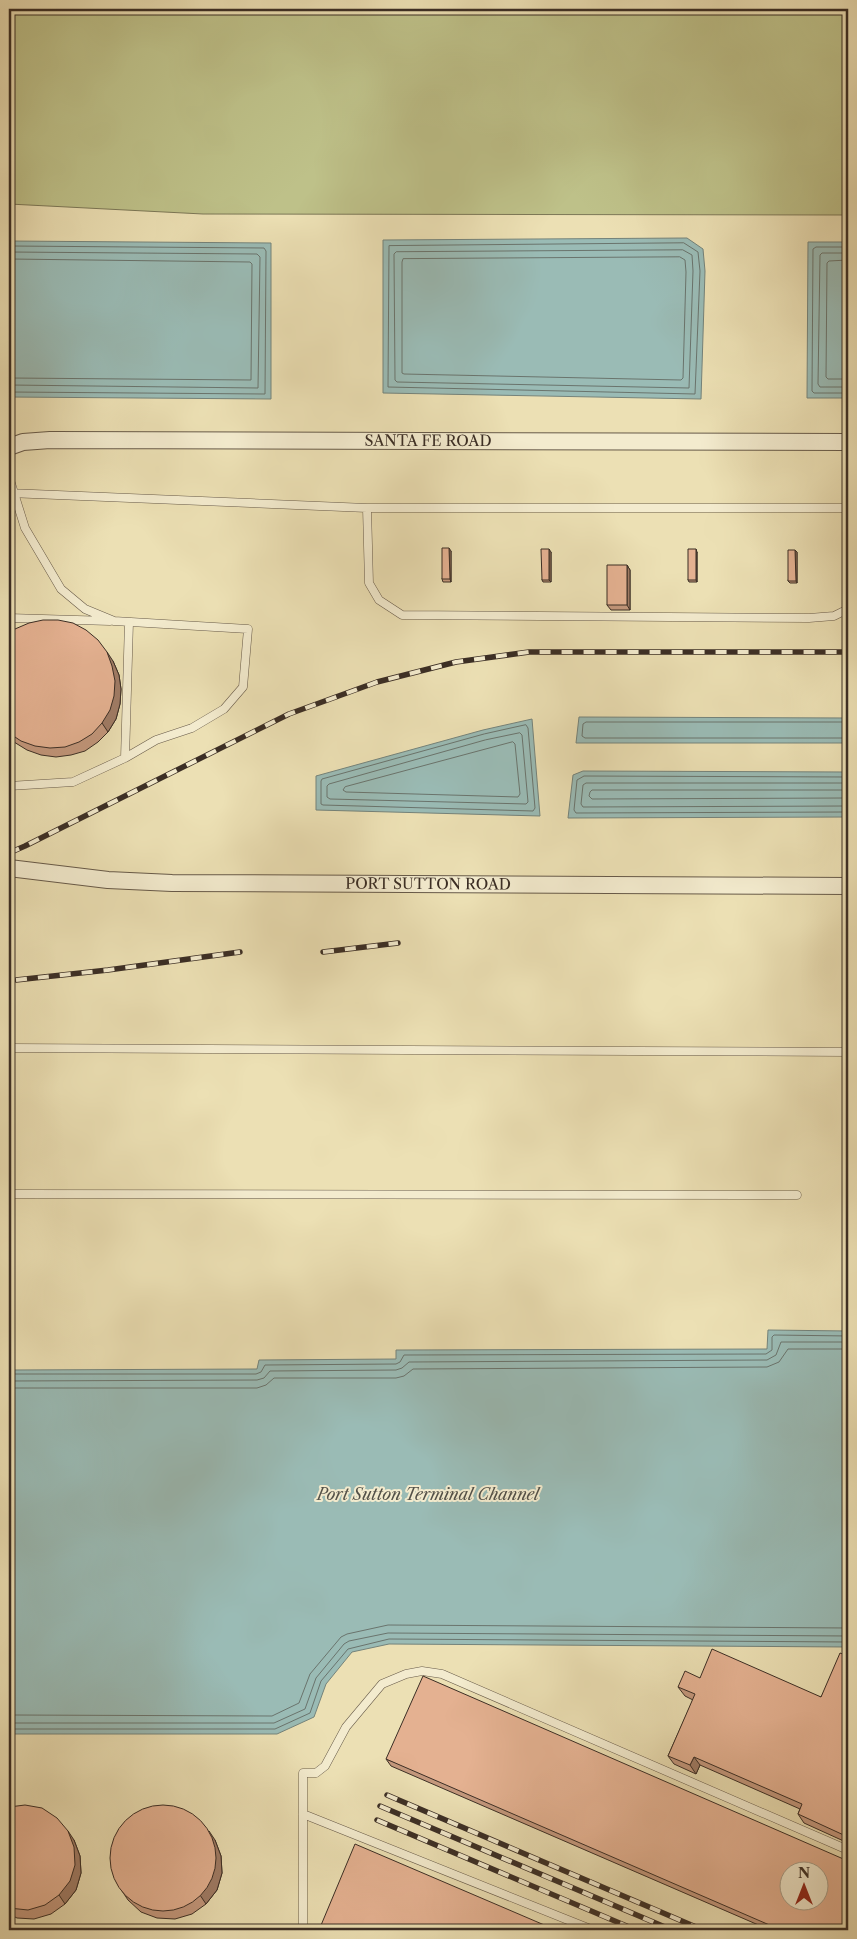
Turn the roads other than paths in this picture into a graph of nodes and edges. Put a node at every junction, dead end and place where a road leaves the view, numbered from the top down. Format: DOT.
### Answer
graph roads {
  1 [pos="848,442"];
  2 [pos="9,447"];
  3 [pos="9,477"];
  4 [pos="11,493"];
  5 [pos="367,508"];
  6 [pos="848,508"];
  7 [pos="848,609"];
  8 [pos="9,618"];
  9 [pos="114,621"];
  10 [pos="129,622"];
  11 [pos="125,758"];
  12 [pos="9,786"];
  13 [pos="9,868"];
  14 [pos="848,886"];
  15 [pos="9,1048"];
  16 [pos="848,1052"];
  17 [pos="9,1194"];
  18 [pos="797,1195"];
  19 [pos="303,1814"];
  20 [pos="848,1850"];
  21 [pos="303,1930"];
  22 [pos="593,1930"];
  1 -- 2 [label="street, SANTA FE ROAD"];
  3 -- 4 [label="lane"];
  4 -- 5 [label="lane"];
  4 -- 9 [label="lane"];
  5 -- 6 [label="lane"];
  5 -- 7 [label="lane"];
  8 -- 9 [label="lane"];
  9 -- 10 [label="lane"];
  10 -- 11 [label="lane"];
  10 -- 11 [label="lane"];
  11 -- 12 [label="lane"];
  13 -- 14 [label="street, PORT SUTTON ROAD"];
  15 -- 16 [label="lane"];
  17 -- 18 [label="lane"];
  19 -- 20 [label="lane"];
  19 -- 21 [label="lane"];
  19 -- 22 [label="lane"];
}
